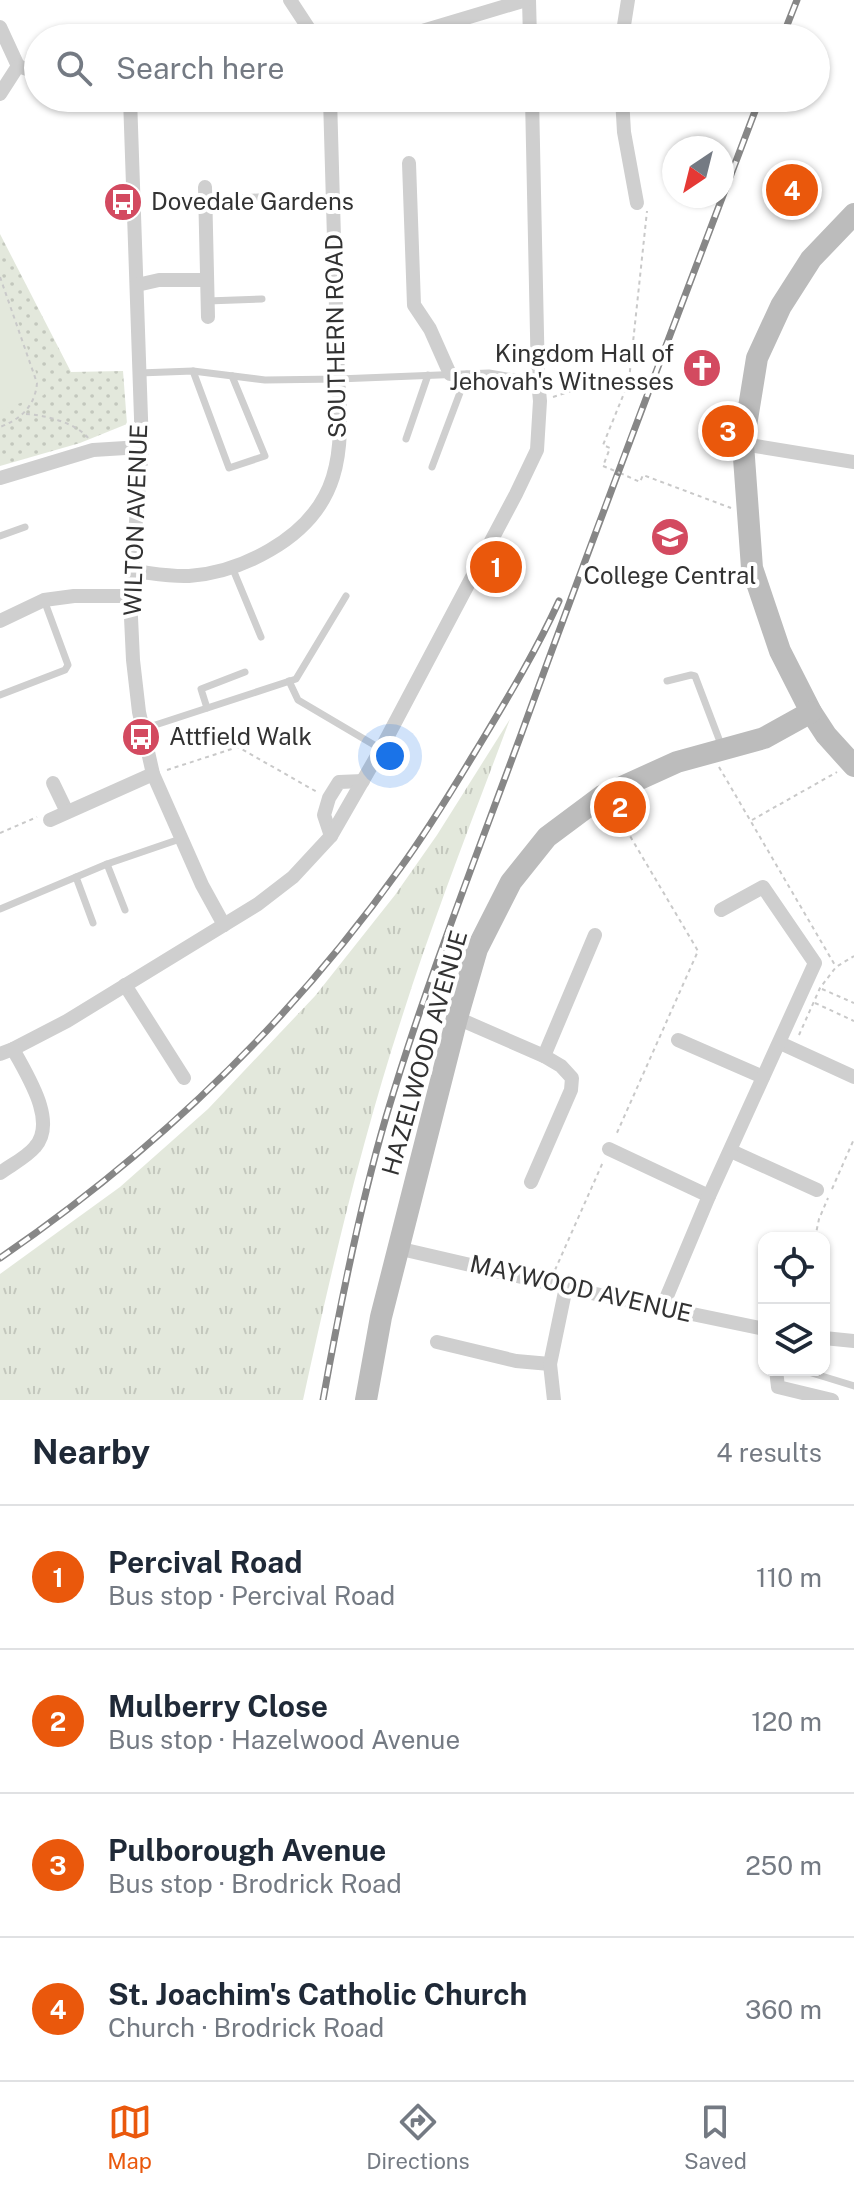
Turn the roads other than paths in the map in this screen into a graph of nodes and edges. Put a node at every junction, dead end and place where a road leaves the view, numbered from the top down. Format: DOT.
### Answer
graph roads {
  1 [pos="290,0"];
  2 [pos="528,0"];
  3 [pos="628,0"];
  4 [pos="306,24"];
  5 [pos="447,24"];
  6 [pos="529,24"];
  7 [pos="624,24"];
  8 [pos="0,27"];
  9 [pos="18,66"];
  10 [pos="24,68"];
  11 [pos="0,94"];
  12 [pos="131,112"];
  13 [pos="330,112"];
  14 [pos="532,112"];
  15 [pos="623,112"];
  16 [pos="409,163"];
  17 [pos="205,193"];
  18 [pos="258,197"];
  19 [pos="637,203"];
  20 [pos="854,214"];
  21 [pos="206,280"];
  22 [pos="137,285"];
  23 [pos="262,299"];
  24 [pos="207,301"];
  25 [pos="208,317"];
  26 [pos="193,371"];
  27 [pos="139,373"];
  28 [pos="450,374"];
  29 [pos="467,374"];
  30 [pos="428,375"];
  31 [pos="232,376"];
  32 [pos="338,379"];
  33 [pos="538,381"];
  34 [pos="406,439"];
  35 [pos="743,444"];
  36 [pos="142,447"];
  37 [pos="854,462"];
  38 [pos="432,467"];
  39 [pos="0,478"];
  40 [pos="25,527"];
  41 [pos="0,536"];
  42 [pos="232,567"];
  43 [pos="133,571"];
  44 [pos="130,596"];
  45 [pos="346,596"];
  46 [pos="44,600"];
  47 [pos="0,621"];
  48 [pos="261,637"];
  49 [pos="245,672"];
  50 [pos="289,681"];
  51 [pos="667,681"];
  52 [pos="0,695"];
  53 [pos="207,708"];
  54 [pos="811,712"];
  55 [pos="143,729"];
  56 [pos="381,749"];
  57 [pos="716,751"];
  58 [pos="853,764"];
  59 [pos="153,774"];
  60 [pos="363,781"];
  61 [pos="53,783"];
  62 [pos="67,812"];
  63 [pos="50,820"];
  64 [pos="331,836"];
  65 [pos="180,839"];
  66 [pos="107,864"];
  67 [pos="76,877"];
  68 [pos="0,909"];
  69 [pos="125,910"];
  70 [pos="721,910"];
  71 [pos="93,923"];
  72 [pos="224,925"];
  73 [pos="595,935"];
  74 [pos="125,985"];
  75 [pos="457,1018"];
  76 [pos="678,1040"];
  77 [pos="786,1046"];
  78 [pos="7,1051"];
  79 [pos="544,1056"];
  80 [pos="763,1077"];
  81 [pos="854,1077"];
  82 [pos="184,1078"];
  83 [pos="609,1149"];
  84 [pos="731,1151"];
  85 [pos="0,1173"];
  86 [pos="531,1182"];
  87 [pos="817,1190"];
  88 [pos="709,1196"];
  89 [pos="397,1248"];
  90 [pos="566,1287"];
  91 [pos="662,1308"];
  92 [pos="758,1328"];
  93 [pos="830,1339"];
  94 [pos="854,1341"];
  95 [pos="437,1342"];
  96 [pos="550,1364"];
  97 [pos="777,1376"];
  98 [pos="822,1376"];
  99 [pos="854,1386"];
  100 [pos="366,1400"];
  101 [pos="554,1400"];
  102 [pos="832,1400"];
  1 -- 4 [label="street"];
  2 -- 5 [label="street"];
  2 -- 6 [label="street"];
  3 -- 7 [label="street"];
  8 -- 9 [label="street"];
  9 -- 10 [label="street"];
  9 -- 11 [label="street"];
  12 -- 22 [label="street, WILTON AVENUE"];
  13 -- 32 [label="street, SOUTHERN ROAD"];
  14 -- 33 [label="street"];
  15 -- 19 [label="street"];
  16 -- 28 [label="street"];
  17 -- 18 [label="lane"];
  17 -- 21 [label="street"];
  20 -- 35 [label="street"];
  21 -- 22 [label="street"];
  21 -- 24 [label="street"];
  22 -- 27 [label="street, WILTON AVENUE"];
  23 -- 24 [label="lane"];
  24 -- 25 [label="street"];
  26 -- 27 [label="lane"];
  26 -- 31 [label="lane"];
  26 -- 31 [label="lane"];
  27 -- 36 [label="street, WILTON AVENUE"];
  28 -- 29 [label="lane"];
  28 -- 30 [label="lane"];
  29 -- 33 [label="lane"];
  29 -- 38 [label="lane"];
  30 -- 32 [label="lane"];
  30 -- 34 [label="lane"];
  31 -- 32 [label="lane"];
  32 -- 42 [label="street, SOUTHERN ROAD"];
  33 -- 56 [label="street"];
  35 -- 37 [label="street"];
  35 -- 54 [label="street"];
  36 -- 39 [label="street"];
  36 -- 43 [label="street, WILTON AVENUE"];
  40 -- 41 [label="lane"];
  42 -- 43 [label="street, SOUTHERN ROAD"];
  42 -- 48 [label="lane"];
  43 -- 44 [label="street, WILTON AVENUE"];
  44 -- 46 [label="street"];
  44 -- 55 [label="street, WILTON AVENUE"];
  45 -- 50 [label="lane"];
  46 -- 47 [label="street"];
  46 -- 52 [label="lane"];
  49 -- 53 [label="lane"];
  50 -- 53 [label="lane"];
  50 -- 56 [label="lane"];
  51 -- 57 [label="lane"];
  53 -- 55 [label="lane"];
  54 -- 57 [label="street, HAZELWOOD AVENUE"];
  54 -- 58 [label="street"];
  55 -- 59 [label="street, WILTON AVENUE"];
  56 -- 60 [label="street"];
  57 -- 75 [label="street, HAZELWOOD AVENUE"];
  59 -- 62 [label="street"];
  59 -- 65 [label="street, WILTON AVENUE"];
  60 -- 64 [label="street"];
  60 -- 64 [label="street"];
  61 -- 62 [label="street"];
  62 -- 63 [label="street"];
  64 -- 72 [label="street"];
  65 -- 66 [label="lane"];
  65 -- 72 [label="street, WILTON AVENUE"];
  66 -- 67 [label="lane"];
  66 -- 69 [label="lane"];
  67 -- 68 [label="lane"];
  67 -- 71 [label="lane"];
  70 -- 77 [label="street"];
  72 -- 74 [label="street"];
  73 -- 79 [label="street"];
  74 -- 78 [label="street"];
  74 -- 82 [label="street"];
  75 -- 79 [label="street"];
  75 -- 89 [label="street, HAZELWOOD AVENUE"];
  76 -- 80 [label="street"];
  77 -- 80 [label="street"];
  77 -- 81 [label="street"];
  78 -- 85 [label="street"];
  79 -- 86 [label="street"];
  80 -- 84 [label="street"];
  83 -- 88 [label="street"];
  84 -- 87 [label="street"];
  84 -- 88 [label="street"];
  88 -- 91 [label="street"];
  89 -- 90 [label="street, MAYWOOD AVENUE"];
  89 -- 100 [label="street, HAZELWOOD AVENUE"];
  90 -- 91 [label="street, MAYWOOD AVENUE"];
  90 -- 96 [label="street"];
  91 -- 92 [label="street, MAYWOOD AVENUE"];
  93 -- 94 [label="street"];
  95 -- 96 [label="street"];
  96 -- 101 [label="street"];
  97 -- 102 [label="street"];
  98 -- 99 [label="lane"];
}
